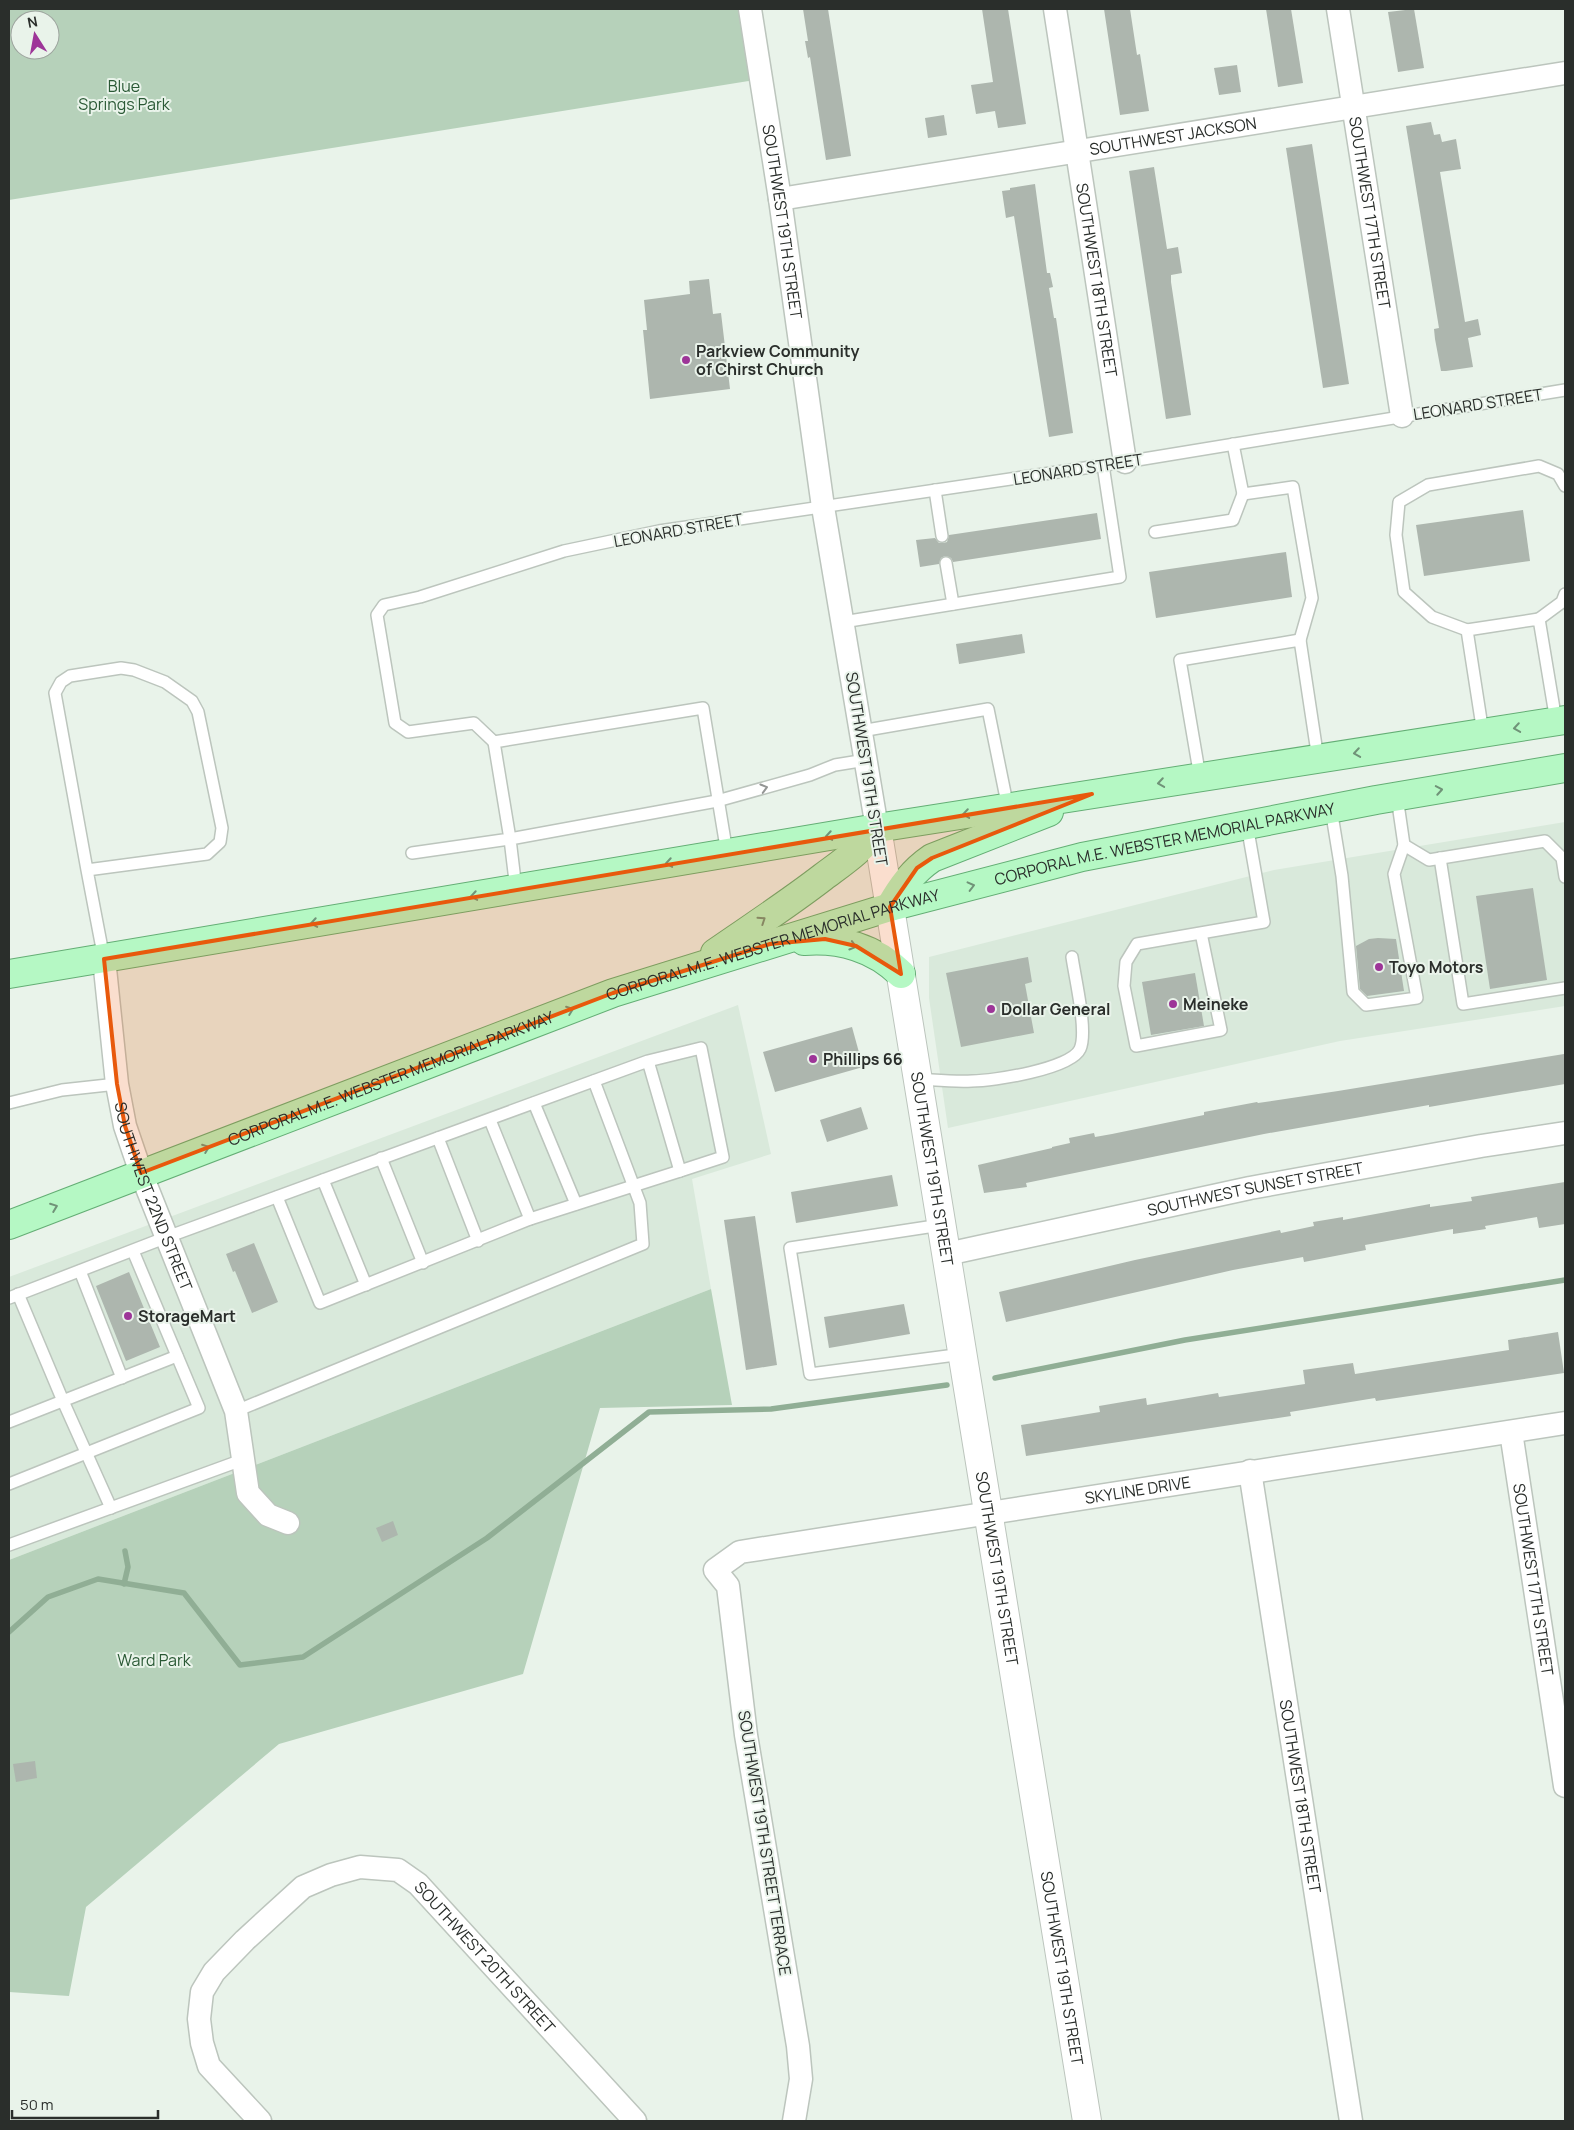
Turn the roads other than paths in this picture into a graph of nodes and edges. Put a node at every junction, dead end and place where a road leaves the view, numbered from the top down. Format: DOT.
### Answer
graph roads {
  1 [pos="750,9"];
  2 [pos="1055,9"];
  3 [pos="1338,9"];
  4 [pos="1565,73"];
  5 [pos="1353,106"];
  6 [pos="1078,151"];
  7 [pos="780,199"];
  8 [pos="1565,390"];
  9 [pos="1402,416"];
  10 [pos="1234,444"];
  11 [pos="1114,464"];
  12 [pos="1565,486"];
  13 [pos="935,490"];
  14 [pos="1243,494"];
  15 [pos="823,507"];
  16 [pos="1155,532"];
  17 [pos="942,536"];
  18 [pos="946,562"];
  19 [pos="1565,594"];
  20 [pos="953,604"];
  21 [pos="1539,619"];
  22 [pos="843,622"];
  23 [pos="1467,630"];
  24 [pos="1300,640"];
  25 [pos="1561,721"];
  26 [pos="861,731"];
  27 [pos="1483,733"];
  28 [pos="494,742"];
  29 [pos="1318,759"];
  30 [pos="866,760"];
  31 [pos="1565,768"];
  32 [pos="1200,777"];
  33 [pos="1092,794"];
  34 [pos="1397,797"];
  35 [pos="717,801"];
  36 [pos="1008,808"];
  37 [pos="1331,809"];
  38 [pos="1247,825"];
  39 [pos="877,828"];
  40 [pos="510,839"];
  41 [pos="1404,845"];
  42 [pos="412,854"];
  43 [pos="727,854"];
  44 [pos="1440,858"];
  45 [pos="1564,858"];
  46 [pos="86,870"];
  47 [pos="1565,877"];
  48 [pos="516,889"];
  49 [pos="890,907"];
  50 [pos="1201,933"];
  51 [pos="770,944"];
  52 [pos="1072,957"];
  53 [pos="104,959"];
  54 [pos="693,968"];
  55 [pos="9,974"];
  56 [pos="901,974"];
  57 [pos="1565,988"];
  58 [pos="648,1061"];
  59 [pos="918,1079"];
  60 [pos="594,1081"];
  61 [pos="117,1084"];
  62 [pos="9,1103"];
  63 [pos="534,1103"];
  64 [pos="490,1120"];
  65 [pos="1565,1133"];
  66 [pos="438,1138"];
  67 [pos="381,1158"];
  68 [pos="680,1171"];
  69 [pos="141,1173"];
  70 [pos="323,1180"];
  71 [pos="634,1186"];
  72 [pos="277,1197"];
  73 [pos="576,1204"];
  74 [pos="530,1219"];
  75 [pos="9,1225"];
  76 [pos="942,1225"];
  77 [pos="167,1238"];
  78 [pos="478,1241"];
  79 [pos="133,1251"];
  80 [pos="947,1254"];
  81 [pos="423,1263"];
  82 [pos="80,1271"];
  83 [pos="366,1285"];
  84 [pos="14,1296"];
  85 [pos="963,1354"];
  86 [pos="177,1356"];
  87 [pos="122,1378"];
  88 [pos="63,1401"];
  89 [pos="236,1411"];
  90 [pos="9,1422"];
  91 [pos="1565,1423"];
  92 [pos="1511,1432"];
  93 [pos="86,1453"];
  94 [pos="242,1460"];
  95 [pos="1250,1471"];
  96 [pos="9,1484"];
  97 [pos="111,1508"];
  98 [pos="989,1513"];
  99 [pos="288,1523"];
  100 [pos="9,1545"];
  101 [pos="715,1570"];
  102 [pos="1565,1786"];
  103 [pos="260,2121"];
  104 [pos="635,2121"];
  105 [pos="794,2121"];
  106 [pos="1088,2121"];
  107 [pos="1351,2121"];
  1 -- 7 [label="street, SOUTHWEST 19TH STREET"];
  2 -- 6 [label="street, SOUTHWEST 18TH STREET"];
  3 -- 5 [label="street, SOUTHWEST 17TH STREET"];
  4 -- 5 [label="street, SOUTHWEST JACKSON"];
  5 -- 6 [label="street, SOUTHWEST JACKSON"];
  5 -- 9 [label="street, SOUTHWEST 17TH STREET"];
  6 -- 7 [label="street, SOUTHWEST JACKSON"];
  6 -- 11 [label="street, SOUTHWEST 18TH STREET"];
  7 -- 15 [label="street, SOUTHWEST 19TH STREET"];
  8 -- 9 [label="lane, LEONARD STREET"];
  9 -- 10 [label="lane, LEONARD STREET"];
  10 -- 11 [label="lane, LEONARD STREET"];
  10 -- 14 [label="lane"];
  11 -- 13 [label="lane, LEONARD STREET"];
  11 -- 20 [label="lane"];
  12 -- 23 [label="lane"];
  13 -- 15 [label="lane, LEONARD STREET"];
  13 -- 17 [label="lane"];
  14 -- 16 [label="lane"];
  14 -- 24 [label="lane"];
  15 -- 22 [label="street, SOUTHWEST 19TH STREET"];
  15 -- 28 [label="lane, LEONARD STREET"];
  18 -- 20 [label="lane"];
  19 -- 21 [label="lane"];
  20 -- 22 [label="lane"];
  21 -- 23 [label="lane"];
  21 -- 25 [label="lane"];
  22 -- 26 [label="street, SOUTHWEST 19TH STREET"];
  23 -- 27 [label="lane"];
  24 -- 29 [label="lane"];
  24 -- 32 [label="lane"];
  25 -- 27 [label="main road, one-way"];
  26 -- 30 [label="street, SOUTHWEST 19TH STREET"];
  26 -- 36 [label="lane"];
  27 -- 29 [label="main road, one-way"];
  28 -- 35 [label="lane"];
  28 -- 40 [label="lane"];
  29 -- 32 [label="main road"];
  35 -- 30 [label="lane, one-way"];
  30 -- 39 [label="street, SOUTHWEST 19TH STREET"];
  34 -- 31 [label="main road, CORPORAL M.E. WEBSTER MEMORIAL PARKWAY, one-way"];
  32 -- 33 [label="main road, one-way"];
  33 -- 36 [label="main road"];
  33 -- 49 [label="main road"];
  34 -- 37 [label="main road, CORPORAL M.E. WEBSTER MEMORIAL PARKWAY"];
  34 -- 41 [label="lane"];
  35 -- 40 [label="lane"];
  35 -- 43 [label="lane"];
  36 -- 39 [label="main road, one-way"];
  37 -- 38 [label="main road, CORPORAL M.E. WEBSTER MEMORIAL PARKWAY"];
  37 -- 41 [label="lane"];
  49 -- 38 [label="main road, CORPORAL M.E. WEBSTER MEMORIAL PARKWAY, one-way"];
  38 -- 50 [label="lane"];
  39 -- 43 [label="main road, one-way"];
  39 -- 49 [label="street, SOUTHWEST 19TH STREET"];
  54 -- 39 [label="main road, one-way"];
  40 -- 42 [label="lane"];
  40 -- 48 [label="lane"];
  41 -- 44 [label="lane"];
  43 -- 48 [label="main road, one-way"];
  44 -- 45 [label="lane"];
  44 -- 57 [label="lane"];
  45 -- 47 [label="lane"];
  46 -- 46 [label="lane"];
  46 -- 53 [label="lane"];
  48 -- 53 [label="main road, one-way"];
  49 -- 51 [label="main road, CORPORAL M.E. WEBSTER MEMORIAL PARKWAY"];
  49 -- 56 [label="street, SOUTHWEST 19TH STREET"];
  50 -- 50 [label="lane"];
  51 -- 54 [label="main road, CORPORAL M.E. WEBSTER MEMORIAL PARKWAY"];
  51 -- 56 [label="main road, one-way"];
  52 -- 59 [label="lane"];
  53 -- 55 [label="main road"];
  53 -- 61 [label="street, SOUTHWEST 22ND STREET"];
  69 -- 54 [label="main road, CORPORAL M.E. WEBSTER MEMORIAL PARKWAY, one-way"];
  56 -- 59 [label="street, SOUTHWEST 19TH STREET"];
  58 -- 60 [label="lane"];
  58 -- 68 [label="lane"];
  58 -- 68 [label="lane"];
  59 -- 76 [label="street, SOUTHWEST 19TH STREET"];
  60 -- 63 [label="lane"];
  60 -- 71 [label="lane"];
  61 -- 62 [label="lane"];
  61 -- 69 [label="street, SOUTHWEST 22ND STREET"];
  63 -- 64 [label="lane"];
  63 -- 73 [label="lane"];
  64 -- 66 [label="lane"];
  64 -- 74 [label="lane"];
  65 -- 80 [label="street, SOUTHWEST SUNSET STREET"];
  66 -- 67 [label="lane"];
  66 -- 78 [label="lane"];
  67 -- 70 [label="lane"];
  67 -- 81 [label="lane"];
  68 -- 71 [label="lane"];
  75 -- 69 [label="main road, CORPORAL M.E. WEBSTER MEMORIAL PARKWAY, one-way"];
  69 -- 77 [label="street, SOUTHWEST 22ND STREET"];
  70 -- 72 [label="lane"];
  70 -- 83 [label="lane"];
  71 -- 73 [label="lane"];
  71 -- 89 [label="lane"];
  72 -- 77 [label="lane"];
  72 -- 83 [label="lane"];
  73 -- 74 [label="lane"];
  74 -- 78 [label="lane"];
  76 -- 80 [label="street, SOUTHWEST 19TH STREET"];
  76 -- 85 [label="lane"];
  77 -- 79 [label="lane"];
  77 -- 89 [label="street, SOUTHWEST 22ND STREET"];
  78 -- 81 [label="lane"];
  79 -- 82 [label="lane"];
  79 -- 86 [label="lane"];
  80 -- 85 [label="street, SOUTHWEST 19TH STREET"];
  81 -- 83 [label="lane"];
  82 -- 84 [label="lane"];
  82 -- 87 [label="lane"];
  84 -- 88 [label="lane"];
  85 -- 98 [label="street, SOUTHWEST 19TH STREET"];
  86 -- 87 [label="lane"];
  86 -- 93 [label="lane"];
  87 -- 88 [label="lane"];
  88 -- 90 [label="lane"];
  88 -- 93 [label="lane"];
  89 -- 94 [label="street, SOUTHWEST 22ND STREET"];
  91 -- 92 [label="street, SKYLINE DRIVE"];
  92 -- 95 [label="street, SKYLINE DRIVE"];
  92 -- 102 [label="street, SOUTHWEST 17TH STREET"];
  93 -- 96 [label="lane"];
  93 -- 97 [label="lane"];
  94 -- 97 [label="lane"];
  94 -- 99 [label="street, SOUTHWEST 22ND STREET"];
  95 -- 98 [label="street, SKYLINE DRIVE"];
  95 -- 107 [label="street, SOUTHWEST 18TH STREET"];
  97 -- 100 [label="lane"];
  98 -- 101 [label="street, SKYLINE DRIVE"];
  98 -- 106 [label="street, SOUTHWEST 19TH STREET"];
  101 -- 105 [label="street, SOUTHWEST 19TH STREET TERRACE"];
  103 -- 104 [label="street, SOUTHWEST 20TH STREET"];
}
